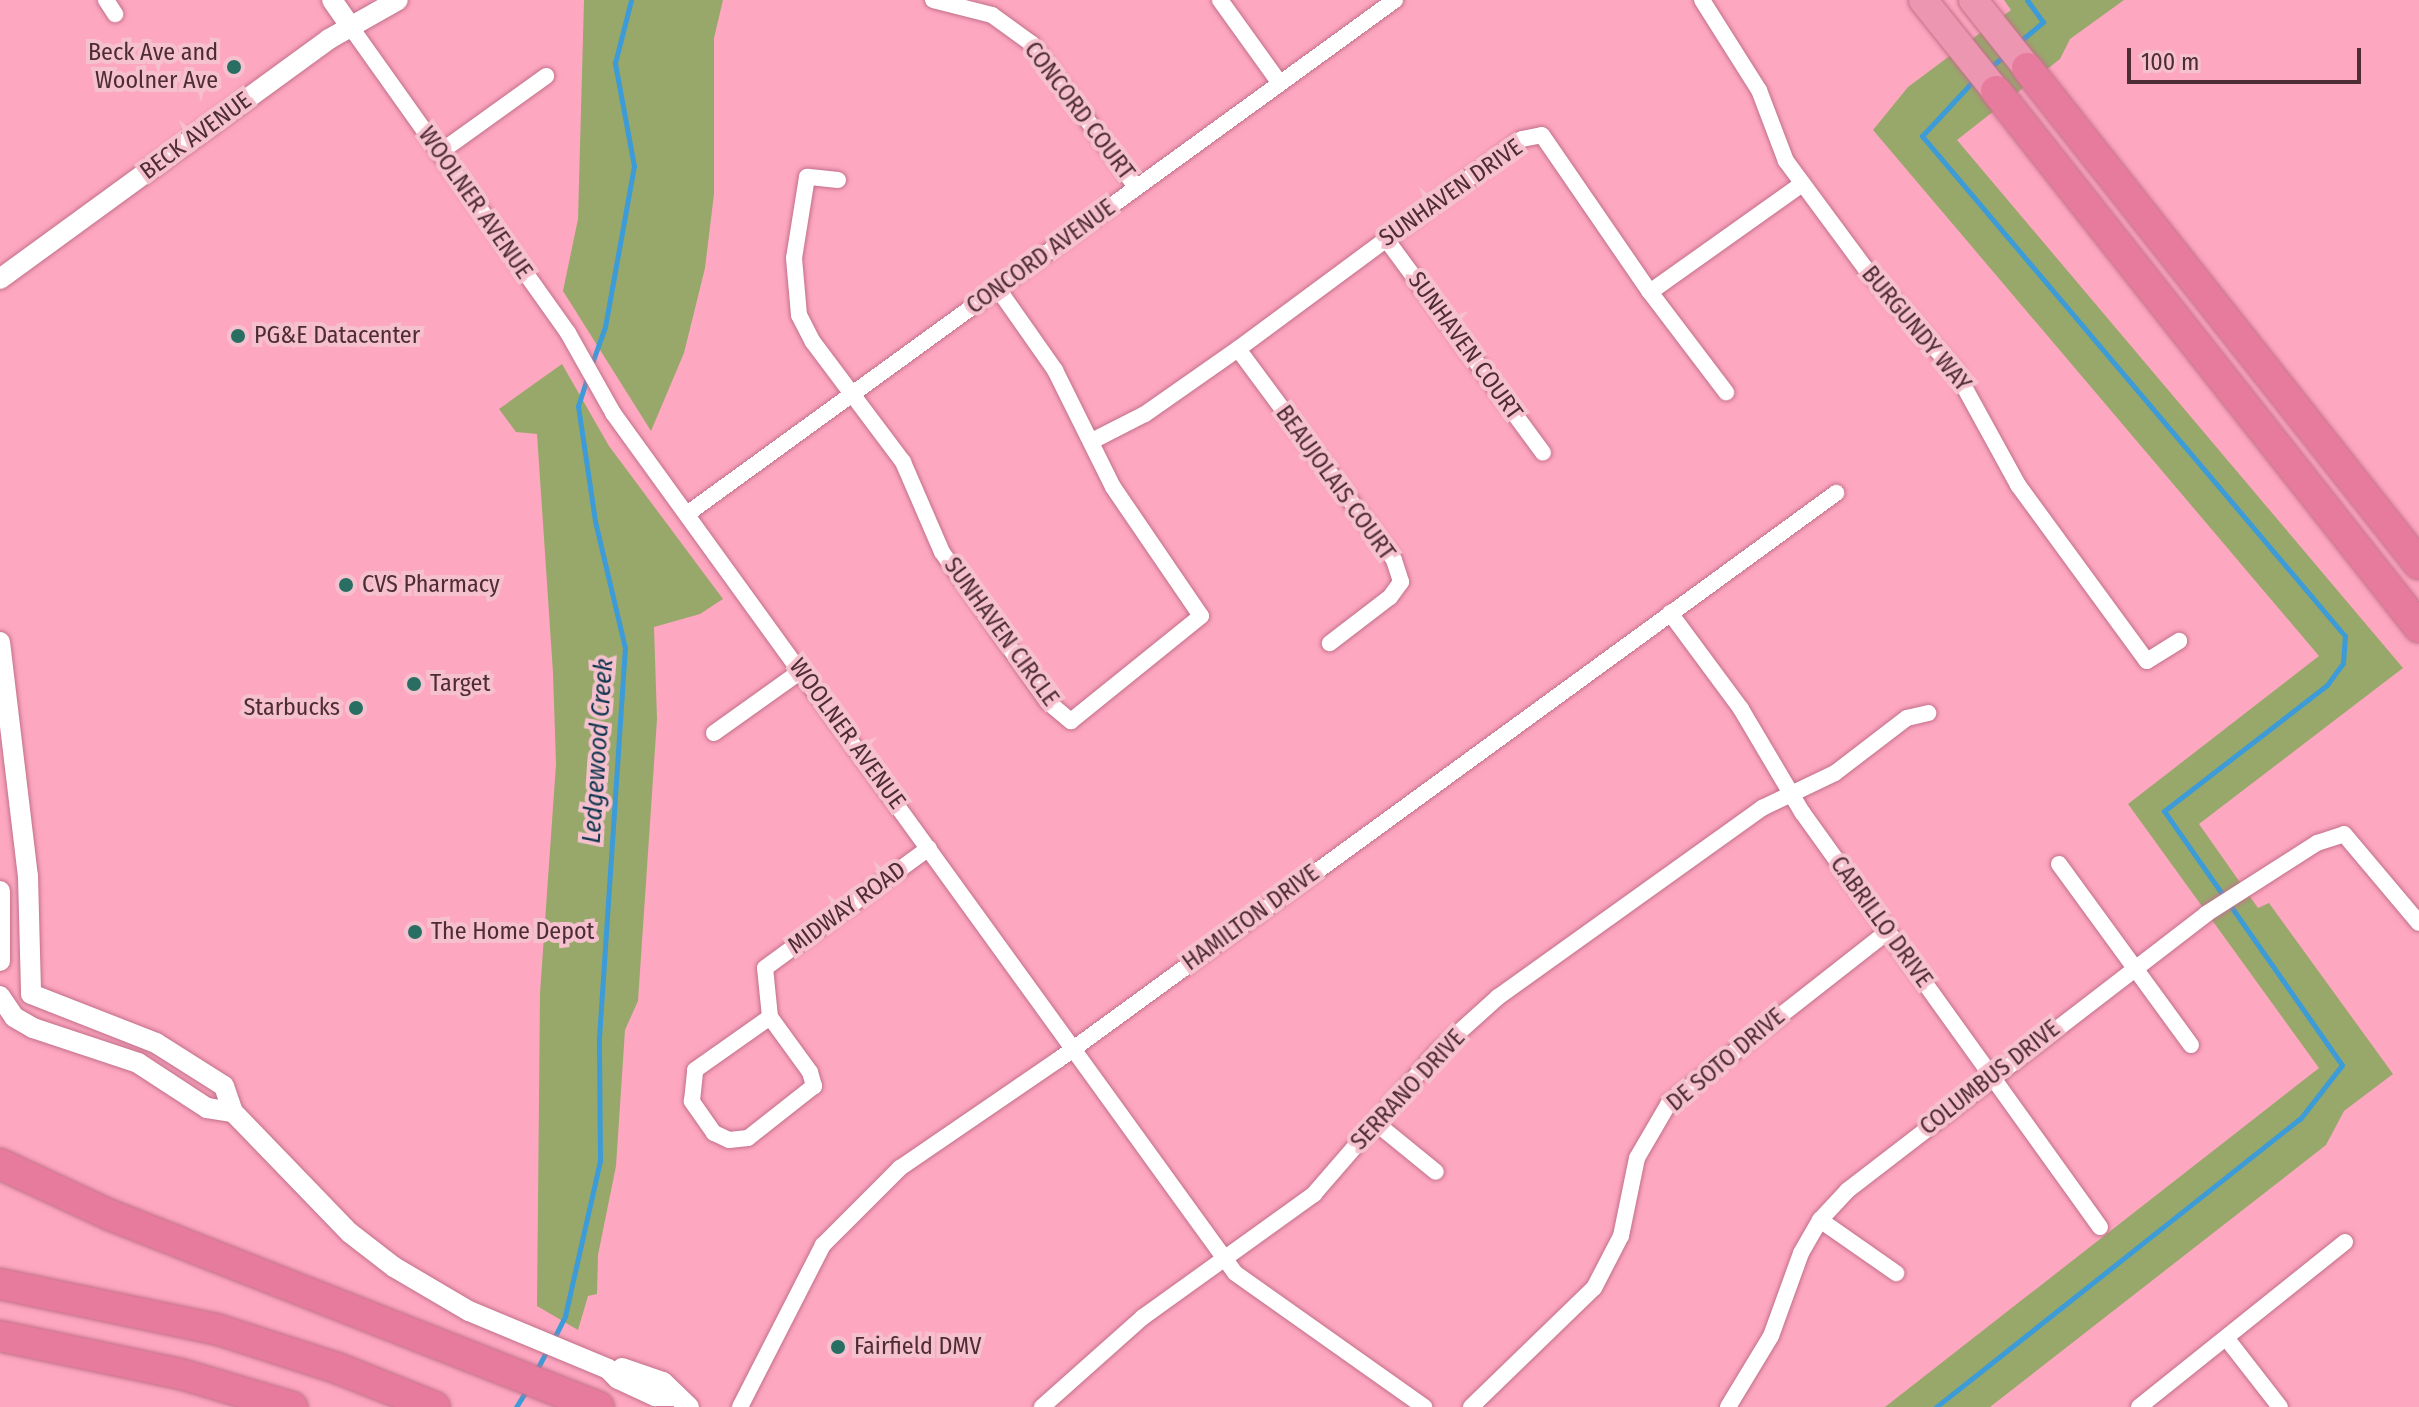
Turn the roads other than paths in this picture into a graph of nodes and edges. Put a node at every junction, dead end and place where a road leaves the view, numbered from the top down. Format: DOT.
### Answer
graph roads {
  1 [pos="332,0"];
  2 [pos="398,0"];
  3 [pos="933,0"];
  4 [pos="1220,0"];
  5 [pos="1395,0"];
  6 [pos="1702,0"];
  7 [pos="1923,0"];
  8 [pos="1973,0"];
  9 [pos="350,26"];
  10 [pos="2027,68"];
  11 [pos="546,76"];
  12 [pos="1279,82"];
  13 [pos="1996,91"];
  14 [pos="439,153"];
  15 [pos="838,180"];
  16 [pos="1802,184"];
  17 [pos="1136,187"];
  18 [pos="1386,239"];
  19 [pos="0,279"];
  20 [pos="998,289"];
  21 [pos="1650,292"];
  22 [pos="1238,349"];
  23 [pos="1726,392"];
  24 [pos="851,394"];
  25 [pos="1092,441"];
  26 [pos="1543,453"];
  27 [pos="1836,493"];
  28 [pos="687,514"];
  29 [pos="2419,564"];
  30 [pos="1670,613"];
  31 [pos="2419,627"];
  32 [pos="2179,641"];
  33 [pos="0,642"];
  34 [pos="1330,643"];
  35 [pos="801,671"];
  36 [pos="1928,713"];
  37 [pos="714,733"];
  38 [pos="1790,794"];
  39 [pos="929,848"];
  40 [pos="2059,864"];
  41 [pos="0,891"];
  42 [pos="2419,923"];
  43 [pos="1887,932"];
  44 [pos="0,961"];
  45 [pos="2135,967"];
  46 [pos="4,1002"];
  47 [pos="770,1017"];
  48 [pos="2191,1045"];
  49 [pos="1074,1048"];
  50 [pos="1993,1075"];
  51 [pos="233,1112"];
  52 [pos="1376,1123"];
  53 [pos="0,1164"];
  54 [pos="1436,1172"];
  55 [pos="1820,1220"];
  56 [pos="2100,1227"];
  57 [pos="2345,1242"];
  58 [pos="1224,1260"];
  59 [pos="1896,1273"];
  60 [pos="0,1284"];
  61 [pos="0,1336"];
  62 [pos="2227,1339"];
  63 [pos="292,1407"];
  64 [pos="435,1407"];
  65 [pos="599,1407"];
  66 [pos="689,1407"];
  67 [pos="740,1407"];
  68 [pos="1042,1407"];
  69 [pos="1424,1407"];
  70 [pos="1471,1407"];
  71 [pos="1728,1407"];
  72 [pos="2139,1407"];
  73 [pos="2280,1407"];
  1 -- 9 [label="street, WOOLNER AVENUE"];
  2 -- 9 [label="street, BECK AVENUE"];
  3 -- 17 [label="street, CONCORD COURT"];
  4 -- 12 [label="street"];
  5 -- 12 [label="street, CONCORD AVENUE"];
  6 -- 16 [label="street, BURGUNDY WAY"];
  7 -- 13 [label="highway"];
  8 -- 10 [label="highway"];
  9 -- 14 [label="street, WOOLNER AVENUE"];
  9 -- 19 [label="street, BECK AVENUE"];
  10 -- 29 [label="highway"];
  11 -- 14 [label="street"];
  12 -- 17 [label="street, CONCORD AVENUE"];
  13 -- 31 [label="highway"];
  14 -- 28 [label="street, WOOLNER AVENUE"];
  15 -- 24 [label="street"];
  16 -- 21 [label="street"];
  16 -- 32 [label="street, BURGUNDY WAY"];
  17 -- 20 [label="street, CONCORD AVENUE"];
  18 -- 21 [label="street, SUNHAVEN DRIVE"];
  18 -- 22 [label="street, SUNHAVEN DRIVE"];
  18 -- 26 [label="street, SUNHAVEN COURT"];
  20 -- 24 [label="street, CONCORD AVENUE"];
  20 -- 25 [label="street, SUNHAVEN CIRCLE"];
  21 -- 23 [label="street"];
  22 -- 25 [label="street, SUNHAVEN DRIVE"];
  22 -- 34 [label="street, BEAUJOLAIS COURT"];
  24 -- 25 [label="street, SUNHAVEN CIRCLE"];
  24 -- 28 [label="street, CONCORD AVENUE"];
  27 -- 30 [label="street, HAMILTON DRIVE"];
  28 -- 35 [label="street, WOOLNER AVENUE"];
  30 -- 38 [label="street, CABRILLO DRIVE"];
  30 -- 49 [label="street, HAMILTON DRIVE"];
  33 -- 51 [label="street"];
  35 -- 37 [label="street"];
  35 -- 39 [label="street, WOOLNER AVENUE"];
  36 -- 38 [label="street, SERRANO DRIVE"];
  38 -- 43 [label="street, CABRILLO DRIVE"];
  38 -- 52 [label="street, SERRANO DRIVE"];
  39 -- 47 [label="street, MIDWAY ROAD"];
  39 -- 49 [label="street, WOOLNER AVENUE"];
  40 -- 45 [label="street"];
  41 -- 44 [label="street"];
  42 -- 45 [label="street, COLUMBUS DRIVE"];
  43 -- 50 [label="street, CABRILLO DRIVE"];
  43 -- 70 [label="street, DE SOTO DRIVE"];
  45 -- 48 [label="street"];
  45 -- 50 [label="street, COLUMBUS DRIVE"];
  46 -- 51 [label="street"];
  47 -- 47 [label="street"];
  49 -- 58 [label="street, WOOLNER AVENUE"];
  49 -- 67 [label="street, HAMILTON DRIVE"];
  50 -- 55 [label="street, COLUMBUS DRIVE"];
  50 -- 56 [label="street, CABRILLO DRIVE"];
  51 -- 66 [label="street"];
  52 -- 54 [label="street"];
  52 -- 58 [label="street, SERRANO DRIVE"];
  53 -- 65 [label="highway"];
  55 -- 59 [label="street"];
  55 -- 71 [label="street, COLUMBUS DRIVE"];
  57 -- 62 [label="street"];
  58 -- 68 [label="street, SERRANO DRIVE"];
  58 -- 69 [label="street, WOOLNER AVENUE"];
  60 -- 64 [label="highway"];
  61 -- 63 [label="highway"];
  62 -- 72 [label="street"];
  62 -- 73 [label="street"];
}
